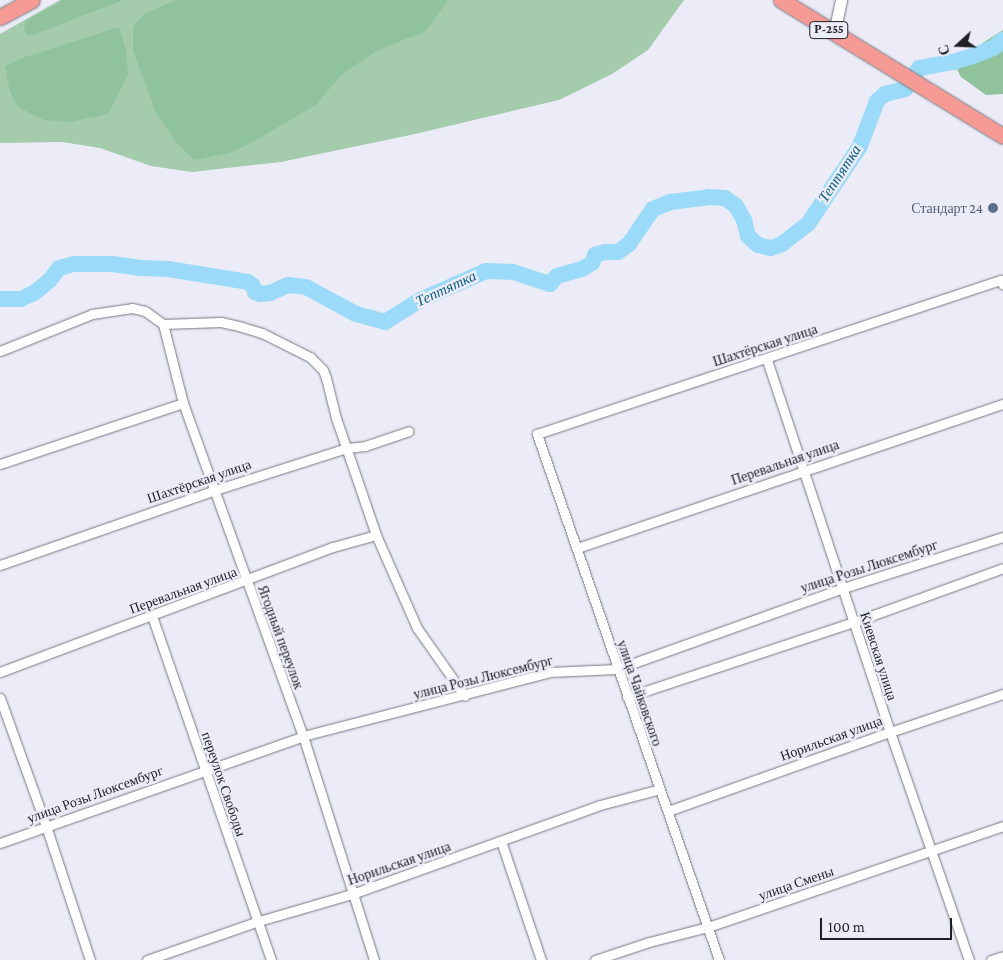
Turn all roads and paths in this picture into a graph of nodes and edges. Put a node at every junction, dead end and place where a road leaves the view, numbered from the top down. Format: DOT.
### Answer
graph roads {
  1 [pos="32,0"];
  2 [pos="781,0"];
  3 [pos="841,0"];
  4 [pos="0,18"];
  5 [pos="834,33"];
  6 [pos="1003,136"];
  7 [pos="1002,283"];
  8 [pos="163,324"];
  9 [pos="0,351"];
  10 [pos="767,360"];
  11 [pos="183,403"];
  12 [pos="1003,404"];
  13 [pos="409,431"];
  14 [pos="537,434"];
  15 [pos="347,448"];
  16 [pos="0,464"];
  17 [pos="803,470"];
  18 [pos="214,490"];
  19 [pos="376,535"];
  20 [pos="1003,538"];
  21 [pos="577,548"];
  22 [pos="0,565"];
  23 [pos="1003,568"];
  24 [pos="246,581"];
  25 [pos="843,588"];
  26 [pos="152,616"];
  27 [pos="854,622"];
  28 [pos="617,669"];
  29 [pos="0,672"];
  30 [pos="1003,694"];
  31 [pos="465,696"];
  32 [pos="627,697"];
  33 [pos="0,698"];
  34 [pos="890,732"];
  35 [pos="303,736"];
  36 [pos="204,769"];
  37 [pos="660,789"];
  38 [pos="668,811"];
  39 [pos="46,826"];
  40 [pos="1003,826"];
  41 [pos="501,841"];
  42 [pos="0,843"];
  43 [pos="931,851"];
  44 [pos="352,894"];
  45 [pos="258,921"];
  46 [pos="708,927"];
  47 [pos="1003,956"];
  48 [pos="90,960"];
  49 [pos="147,960"];
  50 [pos="271,960"];
  51 [pos="374,960"];
  52 [pos="541,960"];
  53 [pos="596,960"];
  54 [pos="719,960"];
  55 [pos="969,960"];
  56 [pos="991,960"];
  1 -- 4 [label="highway"];
  2 -- 5 [label="highway, Р-255"];
  3 -- 5 [label="street"];
  5 -- 6 [label="highway, Р-255"];
  7 -- 10 [label="street, Шахтёрская улица"];
  8 -- 9 [label="street"];
  8 -- 11 [label="street, Ягодный переулок"];
  8 -- 15 [label="street"];
  10 -- 14 [label="street, Шахтёрская улица"];
  10 -- 17 [label="street, Киевская улица"];
  11 -- 16 [label="street"];
  11 -- 18 [label="street, Ягодный переулок"];
  12 -- 17 [label="street, Перевальная улица"];
  13 -- 15 [label="street, Шахтёрская улица"];
  14 -- 21 [label="street, улица Чайковского"];
  15 -- 18 [label="street, Шахтёрская улица"];
  15 -- 19 [label="street"];
  17 -- 21 [label="street, Перевальная улица"];
  17 -- 25 [label="street, Киевская улица"];
  18 -- 22 [label="street, Шахтёрская улица"];
  18 -- 24 [label="street, Ягодный переулок"];
  19 -- 24 [label="street, Перевальная улица"];
  19 -- 31 [label="street"];
  20 -- 25 [label="street, улица Розы Люксембург"];
  21 -- 28 [label="street, улица Чайковского"];
  23 -- 27 [label="street"];
  24 -- 26 [label="street, Перевальная улица"];
  24 -- 35 [label="street, Ягодный переулок"];
  25 -- 27 [label="street, Киевская улица"];
  25 -- 28 [label="street, улица Розы Люксембург"];
  26 -- 29 [label="street, Перевальная улица"];
  26 -- 36 [label="street, переулок Свободы"];
  27 -- 32 [label="street"];
  27 -- 34 [label="street, Киевская улица"];
  28 -- 31 [label="street, улица Розы Люксембург"];
  28 -- 32 [label="street, улица Чайковского"];
  30 -- 34 [label="street, Норильская улица"];
  31 -- 35 [label="street, улица Розы Люксембург"];
  32 -- 37 [label="street, улица Чайковского"];
  33 -- 39 [label="street"];
  34 -- 38 [label="street, Норильская улица"];
  34 -- 43 [label="street, Киевская улица"];
  35 -- 36 [label="street, улица Розы Люксембург"];
  35 -- 44 [label="street, Ягодный переулок"];
  36 -- 39 [label="street, улица Розы Люксембург"];
  36 -- 45 [label="street, переулок Свободы"];
  37 -- 38 [label="street, улица Чайковского"];
  37 -- 41 [label="street, Норильская улица"];
  38 -- 46 [label="street, улица Чайковского"];
  39 -- 42 [label="street, улица Розы Люксембург"];
  39 -- 48 [label="street"];
  40 -- 43 [label="street, улица Смены"];
  41 -- 44 [label="street, Норильская улица"];
  41 -- 52 [label="street"];
  43 -- 46 [label="street, улица Смены"];
  43 -- 55 [label="street, Киевская улица"];
  44 -- 45 [label="street, Норильская улица"];
  44 -- 51 [label="street, Ягодный переулок"];
  45 -- 49 [label="street, Норильская улица"];
  45 -- 50 [label="street, переулок Свободы"];
  46 -- 53 [label="street, улица Смены"];
  46 -- 54 [label="street, улица Чайковского"];
  47 -- 56 [label="street"];
}
